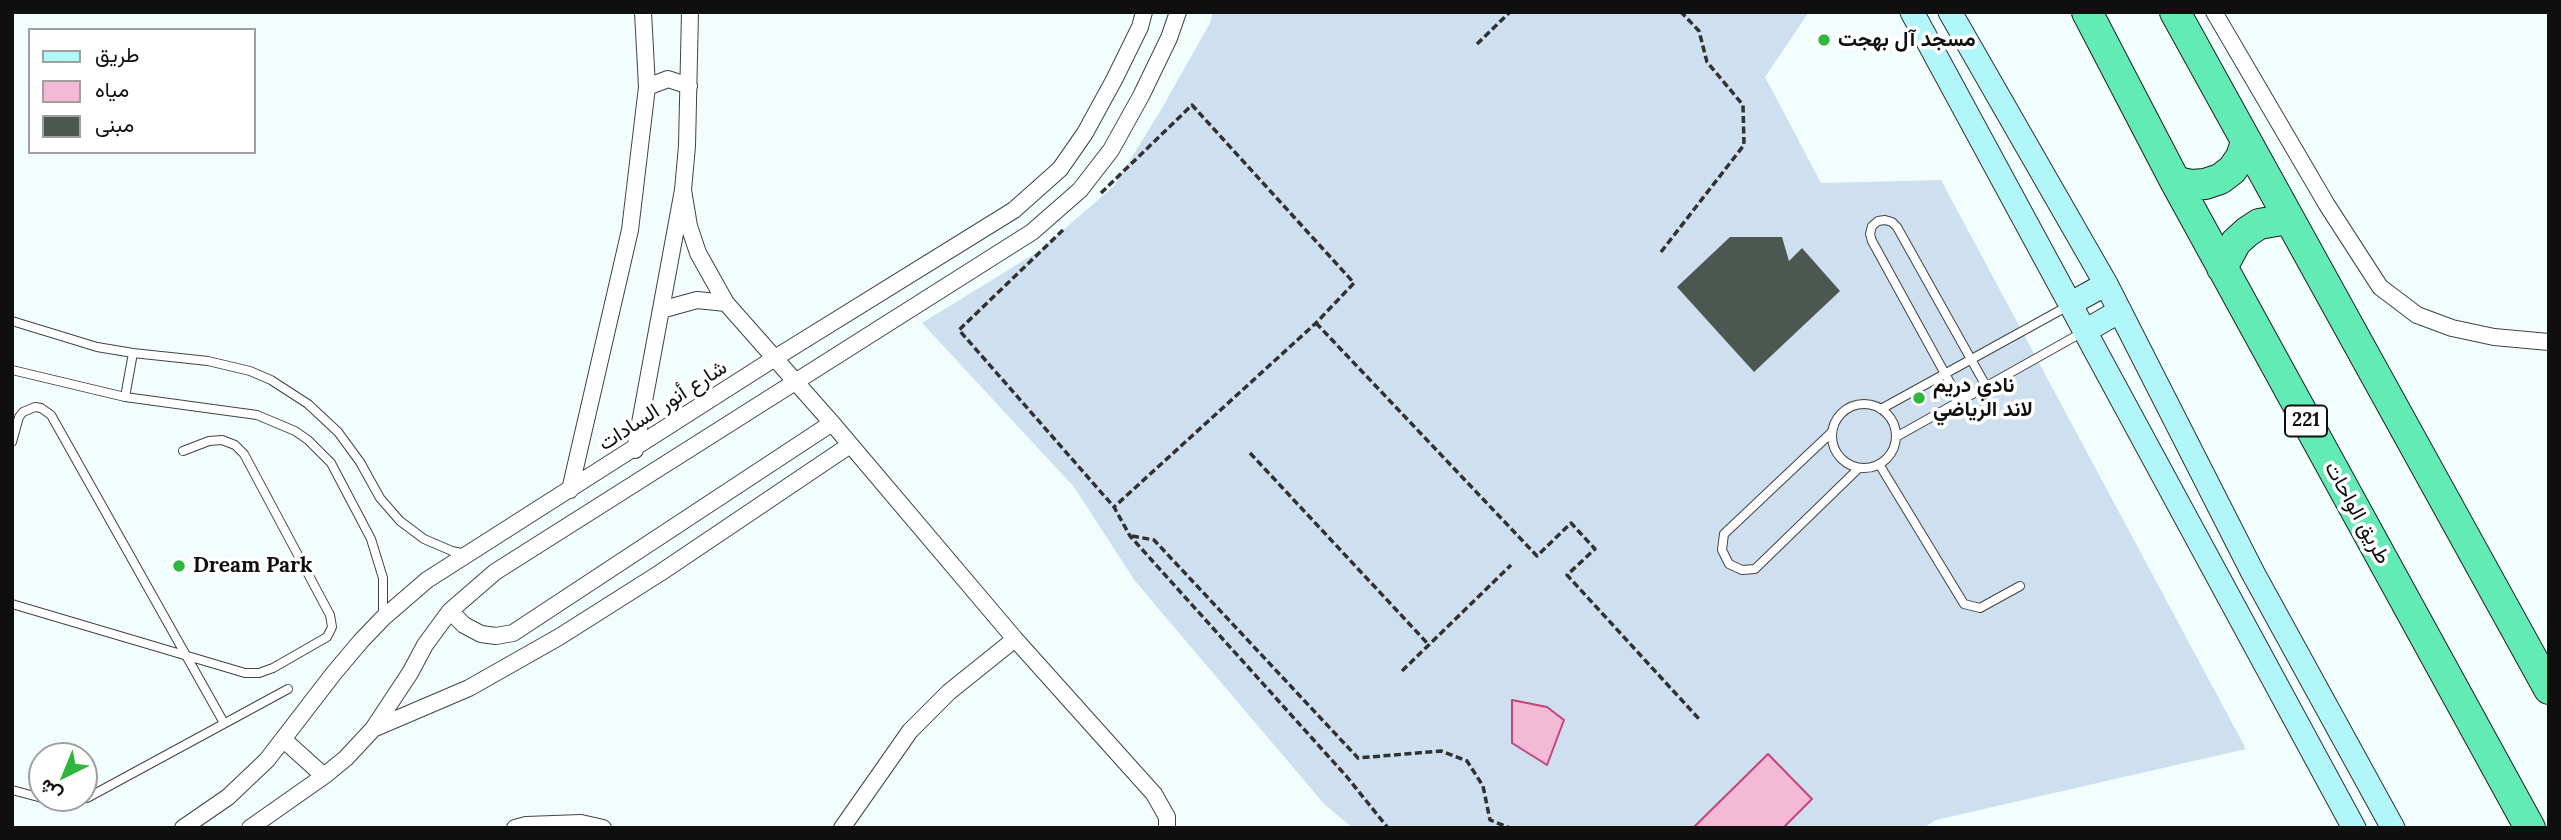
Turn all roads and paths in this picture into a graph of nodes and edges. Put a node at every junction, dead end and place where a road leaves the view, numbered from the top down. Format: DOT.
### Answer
graph roads {
  1 [pos="643,12"];
  2 [pos="690,12"];
  3 [pos="1144,12"];
  4 [pos="1178,12"];
  5 [pos="1510,12"];
  6 [pos="1681,12"];
  7 [pos="1912,12"];
  8 [pos="1950,12"];
  9 [pos="2087,12"];
  10 [pos="2175,12"];
  11 [pos="2214,12"];
  12 [pos="1476,44"];
  13 [pos="689,86"];
  14 [pos="647,87"];
  15 [pos="2246,142"];
  16 [pos="2175,181"];
  17 [pos="683,190"];
  18 [pos="1095,199"];
  19 [pos="2288,219"];
  20 [pos="1066,227"];
  21 [pos="1661,252"];
  22 [pos="2222,268"];
  23 [pos="2106,284"];
  24 [pos="726,303"];
  25 [pos="2070,304"];
  26 [pos="661,310"];
  27 [pos="2120,310"];
  28 [pos="12,321"];
  29 [pos="1316,323"];
  30 [pos="2085,331"];
  31 [pos="2549,342"];
  32 [pos="133,353"];
  33 [pos="775,358"];
  34 [pos="1971,359"];
  35 [pos="12,370"];
  36 [pos="1945,373"];
  37 [pos="795,381"];
  38 [pos="1986,386"];
  39 [pos="125,397"];
  40 [pos="1960,401"];
  41 [pos="1881,408"];
  42 [pos="832,423"];
  43 [pos="1832,432"];
  44 [pos="1896,436"];
  45 [pos="12,442"];
  46 [pos="850,444"];
  47 [pos="635,450"];
  48 [pos="183,451"];
  49 [pos="1250,453"];
  50 [pos="1880,464"];
  51 [pos="1860,467"];
  52 [pos="570,490"];
  53 [pos="1114,507"];
  54 [pos="1130,536"];
  55 [pos="466,554"];
  56 [pos="1511,565"];
  57 [pos="2020,586"];
  58 [pos="12,604"];
  59 [pos="450,611"];
  60 [pos="383,618"];
  61 [pos="513,633"];
  62 [pos="1015,639"];
  63 [pos="1429,645"];
  64 [pos="528,655"];
  65 [pos="186,656"];
  66 [pos="1402,671"];
  67 [pos="288,689"];
  68 [pos="2549,689"];
  69 [pos="1699,719"];
  70 [pos="224,723"];
  71 [pos="373,729"];
  72 [pos="284,740"];
  73 [pos="324,776"];
  74 [pos="12,790"];
  75 [pos="183,828"];
  76 [pos="250,828"];
  77 [pos="515,828"];
  78 [pos="603,828"];
  79 [pos="842,828"];
  80 [pos="1167,828"];
  81 [pos="1388,828"];
  82 [pos="1510,828"];
  83 [pos="2354,828"];
  84 [pos="2393,828"];
  85 [pos="2530,828"];
  1 -- 14 [label="street"];
  2 -- 13 [label="street"];
  3 -- 33 [label="street, شارع أنور السادات"];
  4 -- 37 [label="street"];
  5 -- 12 [label="path"];
  6 -- 21 [label="path"];
  7 -- 25 [label="street"];
  8 -- 23 [label="street"];
  9 -- 16 [label="highway, طريق الواحات / 221"];
  10 -- 15 [label="highway"];
  11 -- 31 [label="street"];
  13 -- 14 [label="street"];
  13 -- 17 [label="street"];
  14 -- 52 [label="street"];
  15 -- 16 [label="highway"];
  15 -- 19 [label="highway"];
  16 -- 22 [label="highway, طريق الواحات / 221"];
  17 -- 24 [label="street"];
  17 -- 26 [label="street"];
  18 -- 29 [label="path"];
  19 -- 22 [label="highway"];
  19 -- 68 [label="highway"];
  20 -- 53 [label="path"];
  22 -- 85 [label="highway, طريق الواحات / 221"];
  23 -- 25 [label="street"];
  23 -- 27 [label="street"];
  24 -- 26 [label="street"];
  24 -- 33 [label="street"];
  25 -- 30 [label="street"];
  25 -- 34 [label="lane"];
  26 -- 47 [label="street"];
  27 -- 30 [label="street"];
  27 -- 84 [label="street"];
  28 -- 32 [label="lane"];
  29 -- 53 [label="path"];
  29 -- 69 [label="path"];
  30 -- 38 [label="lane"];
  30 -- 83 [label="street"];
  32 -- 39 [label="lane"];
  32 -- 55 [label="lane"];
  33 -- 37 [label="street"];
  33 -- 47 [label="street, شارع أنور السادات"];
  34 -- 36 [label="lane"];
  34 -- 36 [label="lane"];
  34 -- 38 [label="lane"];
  35 -- 39 [label="lane"];
  36 -- 40 [label="lane"];
  36 -- 41 [label="lane"];
  37 -- 42 [label="street"];
  37 -- 59 [label="street"];
  38 -- 40 [label="lane"];
  39 -- 60 [label="lane"];
  40 -- 44 [label="lane"];
  41 -- 43 [label="lane"];
  41 -- 44 [label="lane"];
  42 -- 46 [label="street"];
  42 -- 61 [label="street"];
  43 -- 51 [label="lane"];
  43 -- 51 [label="lane"];
  44 -- 50 [label="lane"];
  45 -- 65 [label="lane"];
  46 -- 62 [label="street"];
  46 -- 64 [label="street"];
  47 -- 52 [label="street, شارع أنور السادات"];
  48 -- 65 [label="lane"];
  49 -- 63 [label="path"];
  50 -- 51 [label="lane"];
  50 -- 57 [label="lane"];
  52 -- 55 [label="street, شارع أنور السادات"];
  53 -- 54 [label="path"];
  54 -- 81 [label="path"];
  54 -- 82 [label="path"];
  55 -- 60 [label="street, شارع أنور السادات"];
  56 -- 63 [label="path"];
  58 -- 65 [label="lane"];
  59 -- 61 [label="street"];
  59 -- 71 [label="street"];
  60 -- 72 [label="street, شارع أنور السادات"];
  61 -- 64 [label="street"];
  62 -- 79 [label="street"];
  62 -- 80 [label="street"];
  63 -- 66 [label="path"];
  64 -- 71 [label="street"];
  65 -- 70 [label="lane"];
  67 -- 70 [label="lane"];
  70 -- 74 [label="lane"];
  71 -- 73 [label="street"];
  72 -- 73 [label="street"];
  72 -- 75 [label="street, شارع أنور السادات"];
  73 -- 76 [label="street"];
  77 -- 78 [label="street"];
}
